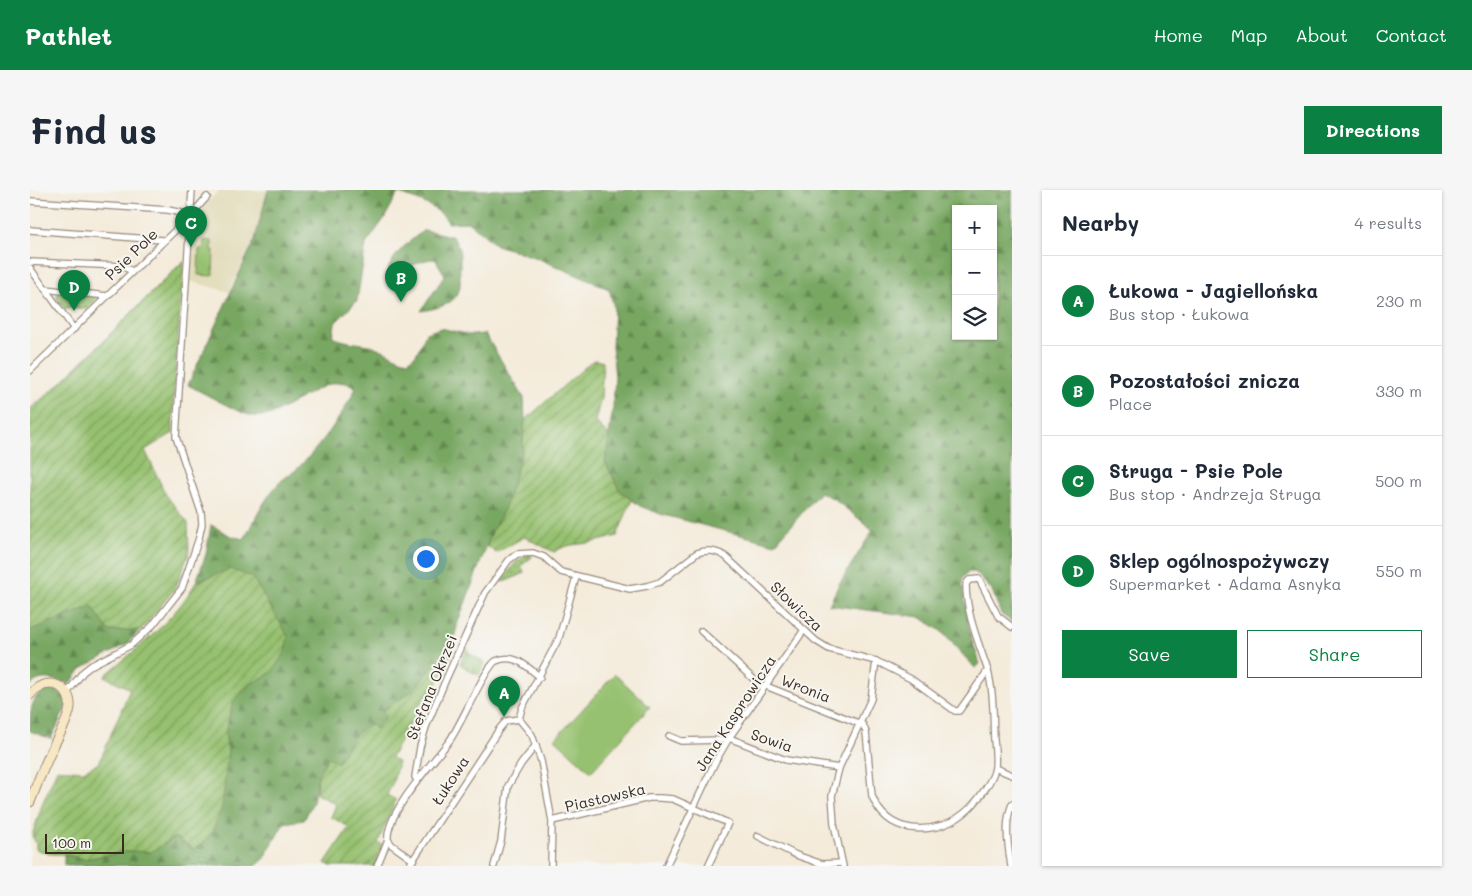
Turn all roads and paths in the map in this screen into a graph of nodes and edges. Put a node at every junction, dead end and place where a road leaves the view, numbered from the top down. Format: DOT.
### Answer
graph roads {
  1 [pos="192,190"];
  2 [pos="207,197"];
  3 [pos="30,201"];
  4 [pos="191,215"];
  5 [pos="30,230"];
  6 [pos="164,240"];
  7 [pos="30,262"];
  8 [pos="30,268"];
  9 [pos="132,271"];
  10 [pos="45,289"];
  11 [pos="107,296"];
  12 [pos="74,329"];
  13 [pos="30,371"];
  14 [pos="576,577"];
  15 [pos="485,593"];
  16 [pos="1012,627"];
  17 [pos="804,630"];
  18 [pos="702,631"];
  19 [pos="876,661"];
  20 [pos="988,670"];
  21 [pos="540,677"];
  22 [pos="766,686"];
  23 [pos="67,693"];
  24 [pos="30,694"];
  25 [pos="519,719"];
  26 [pos="861,723"];
  27 [pos="669,736"];
  28 [pos="729,738"];
  29 [pos="536,745"];
  30 [pos="839,768"];
  31 [pos="995,768"];
  32 [pos="1012,776"];
  33 [pos="417,780"];
  34 [pos="30,802"];
  35 [pos="1012,804"];
  36 [pos="694,806"];
  37 [pos="552,821"];
  38 [pos="758,836"];
  39 [pos="388,840"];
  40 [pos="412,864"];
  41 [pos="843,864"];
  42 [pos="378,866"];
  43 [pos="494,866"];
  44 [pos="550,866"];
  45 [pos="666,866"];
  46 [pos="708,866"];
  47 [pos="1011,866"];
  1 -- 4 [label="street"];
  2 -- 4 [label="street, Psie Pole"];
  3 -- 4 [label="street"];
  4 -- 6 [label="street, Psie Pole"];
  4 -- 23 [label="street"];
  5 -- 6 [label="street"];
  6 -- 9 [label="street, Psie Pole"];
  7 -- 9 [label="street"];
  8 -- 10 [label="street"];
  9 -- 11 [label="street, Psie Pole"];
  10 -- 11 [label="street"];
  10 -- 12 [label="street"];
  11 -- 12 [label="street, Psie Pole"];
  12 -- 13 [label="street, Psie Pole"];
  14 -- 15 [label="street, Słowicza"];
  14 -- 17 [label="street, Słowicza"];
  14 -- 21 [label="street"];
  15 -- 33 [label="street, Stefana Okrzei"];
  16 -- 20 [label="street"];
  17 -- 19 [label="street, Słowicza"];
  17 -- 22 [label="street, Jana Kasprowicza"];
  18 -- 22 [label="street, Wronia"];
  19 -- 20 [label="street, Słowicza"];
  19 -- 26 [label="street"];
  20 -- 31 [label="street"];
  21 -- 25 [label="street"];
  21 -- 33 [label="street"];
  22 -- 26 [label="street, Wronia"];
  22 -- 28 [label="street, Jana Kasprowicza"];
  23 -- 24 [label="street"];
  23 -- 34 [label="street"];
  25 -- 29 [label="street"];
  25 -- 40 [label="street, Łukowa"];
  26 -- 30 [label="street"];
  26 -- 31 [label="street"];
  27 -- 28 [label="street, Sowia"];
  28 -- 30 [label="street, Sowia"];
  28 -- 36 [label="street, Jana Kasprowicza"];
  29 -- 37 [label="street"];
  29 -- 43 [label="street"];
  30 -- 41 [label="street"];
  31 -- 32 [label="street"];
  33 -- 39 [label="street"];
  35 -- 47 [label="street"];
  36 -- 37 [label="street, Piastowska"];
  36 -- 45 [label="street, Jana Kasprowicza"];
  36 -- 46 [label="street, Piastowska"];
  37 -- 44 [label="street"];
  38 -- 41 [label="street"];
  39 -- 40 [label="street"];
  39 -- 42 [label="street"];
}
